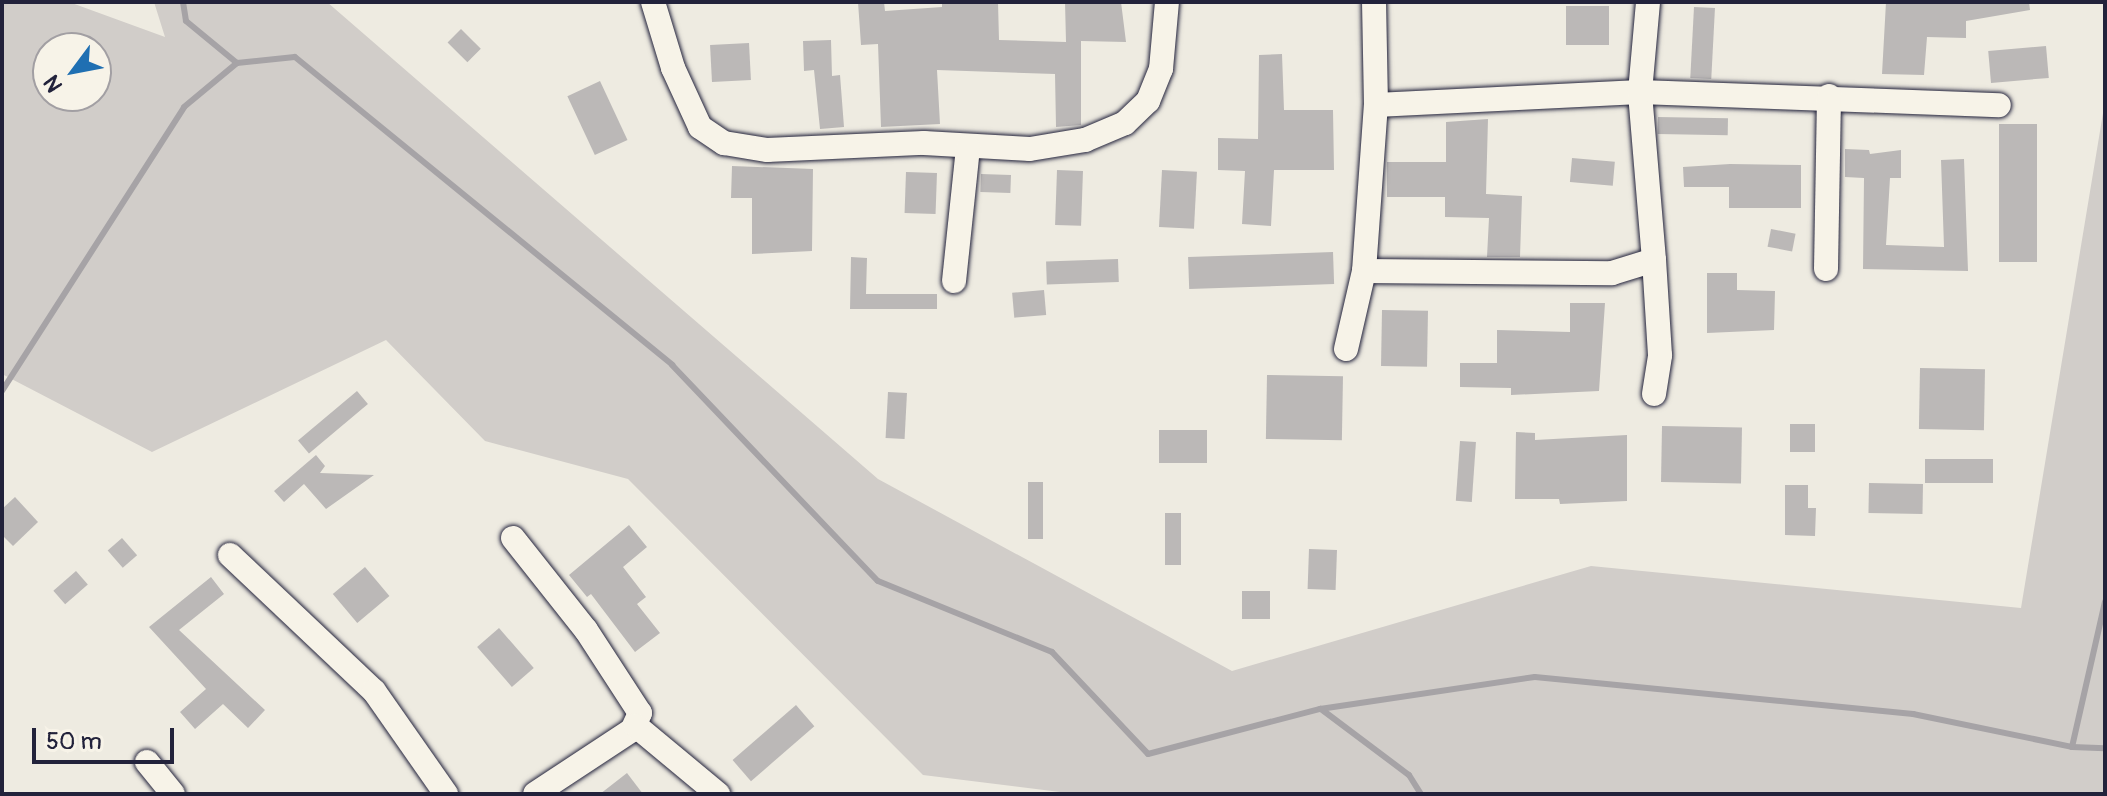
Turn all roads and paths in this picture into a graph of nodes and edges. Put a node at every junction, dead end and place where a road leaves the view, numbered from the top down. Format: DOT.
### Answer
graph roads {
  1 [pos="653,2"];
  2 [pos="1167,2"];
  3 [pos="1374,2"];
  4 [pos="1648,2"];
  5 [pos="1640,92"];
  6 [pos="1829,96"];
  7 [pos="1376,105"];
  8 [pos="1999,105"];
  9 [pos="968,148"];
  10 [pos="1654,260"];
  11 [pos="1826,269"];
  12 [pos="1364,271"];
  13 [pos="954,281"];
  14 [pos="1346,349"];
  15 [pos="1654,394"];
  16 [pos="513,538"];
  17 [pos="230,555"];
  18 [pos="636,726"];
  19 [pos="147,762"];
  20 [pos="173,794"];
  21 [pos="446,794"];
  22 [pos="535,794"];
  23 [pos="718,794"];
  1 -- 9 [label="street"];
  2 -- 9 [label="street"];
  3 -- 7 [label="street"];
  4 -- 5 [label="street"];
  5 -- 6 [label="street"];
  5 -- 7 [label="street"];
  5 -- 10 [label="street"];
  6 -- 8 [label="street"];
  6 -- 11 [label="street"];
  7 -- 12 [label="street"];
  9 -- 13 [label="street"];
  10 -- 12 [label="street"];
  10 -- 15 [label="street"];
  12 -- 14 [label="street"];
  16 -- 18 [label="street"];
  17 -- 21 [label="street"];
  18 -- 22 [label="street"];
  18 -- 23 [label="street"];
  19 -- 20 [label="street"];
}
